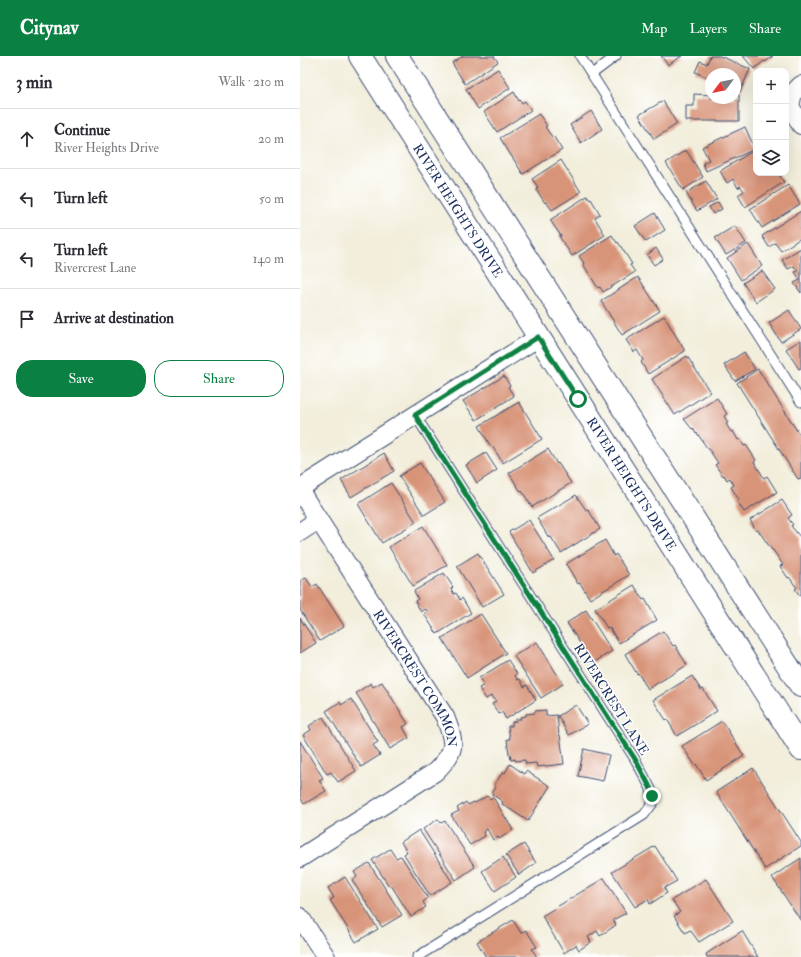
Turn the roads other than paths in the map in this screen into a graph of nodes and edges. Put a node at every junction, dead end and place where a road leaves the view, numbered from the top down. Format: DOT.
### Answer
graph roads {
  1 [pos="360,56"];
  2 [pos="398,56"];
  3 [pos="580,56"];
  4 [pos="616,56"];
  5 [pos="592,74"];
  6 [pos="801,85"];
  7 [pos="801,125"];
  8 [pos="538,337"];
  9 [pos="801,402"];
  10 [pos="415,415"];
  11 [pos="300,488"];
  12 [pos="300,491"];
  13 [pos="318,520"];
  14 [pos="300,532"];
  15 [pos="801,686"];
  16 [pos="801,749"];
  17 [pos="300,858"];
  18 [pos="300,917"];
  19 [pos="326,957"];
  20 [pos="417,957"];
  1 -- 8 [label="street, RIVER HEIGHTS DRIVE"];
  2 -- 15 [label="street"];
  3 -- 5 [label="lane"];
  4 -- 5 [label="lane"];
  5 -- 9 [label="lane"];
  6 -- 7 [label="street"];
  8 -- 10 [label="street"];
  8 -- 16 [label="street, RIVER HEIGHTS DRIVE"];
  10 -- 11 [label="street"];
  10 -- 20 [label="lane, RIVERCREST LANE"];
  12 -- 13 [label="street, RIVERCREST COMMON"];
  13 -- 14 [label="street"];
  13 -- 17 [label="street, RIVERCREST COMMON"];
  18 -- 19 [label="street"];
}
